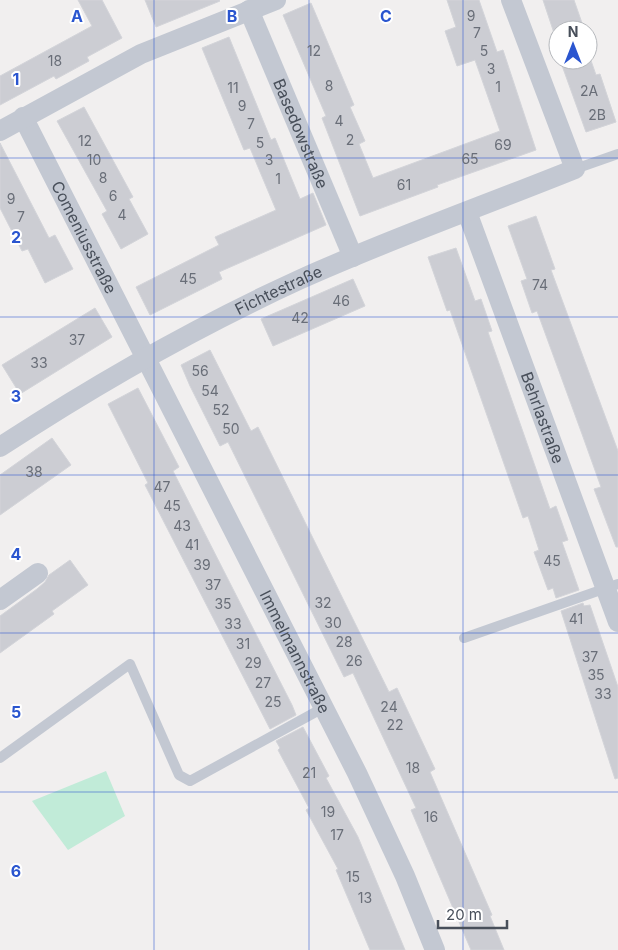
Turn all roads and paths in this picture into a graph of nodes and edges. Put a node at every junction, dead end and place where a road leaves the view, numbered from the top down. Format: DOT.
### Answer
graph roads {
  1 [pos="276,0"];
  2 [pos="511,0"];
  3 [pos="249,10"];
  4 [pos="23,117"];
  5 [pos="0,131"];
  6 [pos="618,154"];
  7 [pos="575,170"];
  8 [pos="468,212"];
  9 [pos="353,257"];
  10 [pos="145,358"];
  11 [pos="0,447"];
  12 [pos="38,573"];
  13 [pos="612,586"];
  14 [pos="0,600"];
  15 [pos="618,622"];
  16 [pos="464,638"];
  17 [pos="323,708"];
  18 [pos="0,758"];
  19 [pos="435,950"];
  1 -- 3 [label="street"];
  2 -- 7 [label="street"];
  3 -- 4 [label="street"];
  3 -- 9 [label="street, Basedowstraße"];
  4 -- 5 [label="street"];
  4 -- 10 [label="street, Comeniusstraße"];
  6 -- 7 [label="lane"];
  7 -- 8 [label="street, Fichtestraße"];
  8 -- 9 [label="street, Fichtestraße"];
  8 -- 13 [label="street, Behrlastraße"];
  9 -- 10 [label="street, Fichtestraße"];
  10 -- 11 [label="street, Fichtestraße"];
  10 -- 17 [label="street, Immelmannstraße"];
  12 -- 14 [label="street"];
  13 -- 15 [label="street, Behrlastraße"];
  13 -- 16 [label="lane"];
  17 -- 18 [label="lane"];
  17 -- 19 [label="street, Immelmannstraße"];
}
